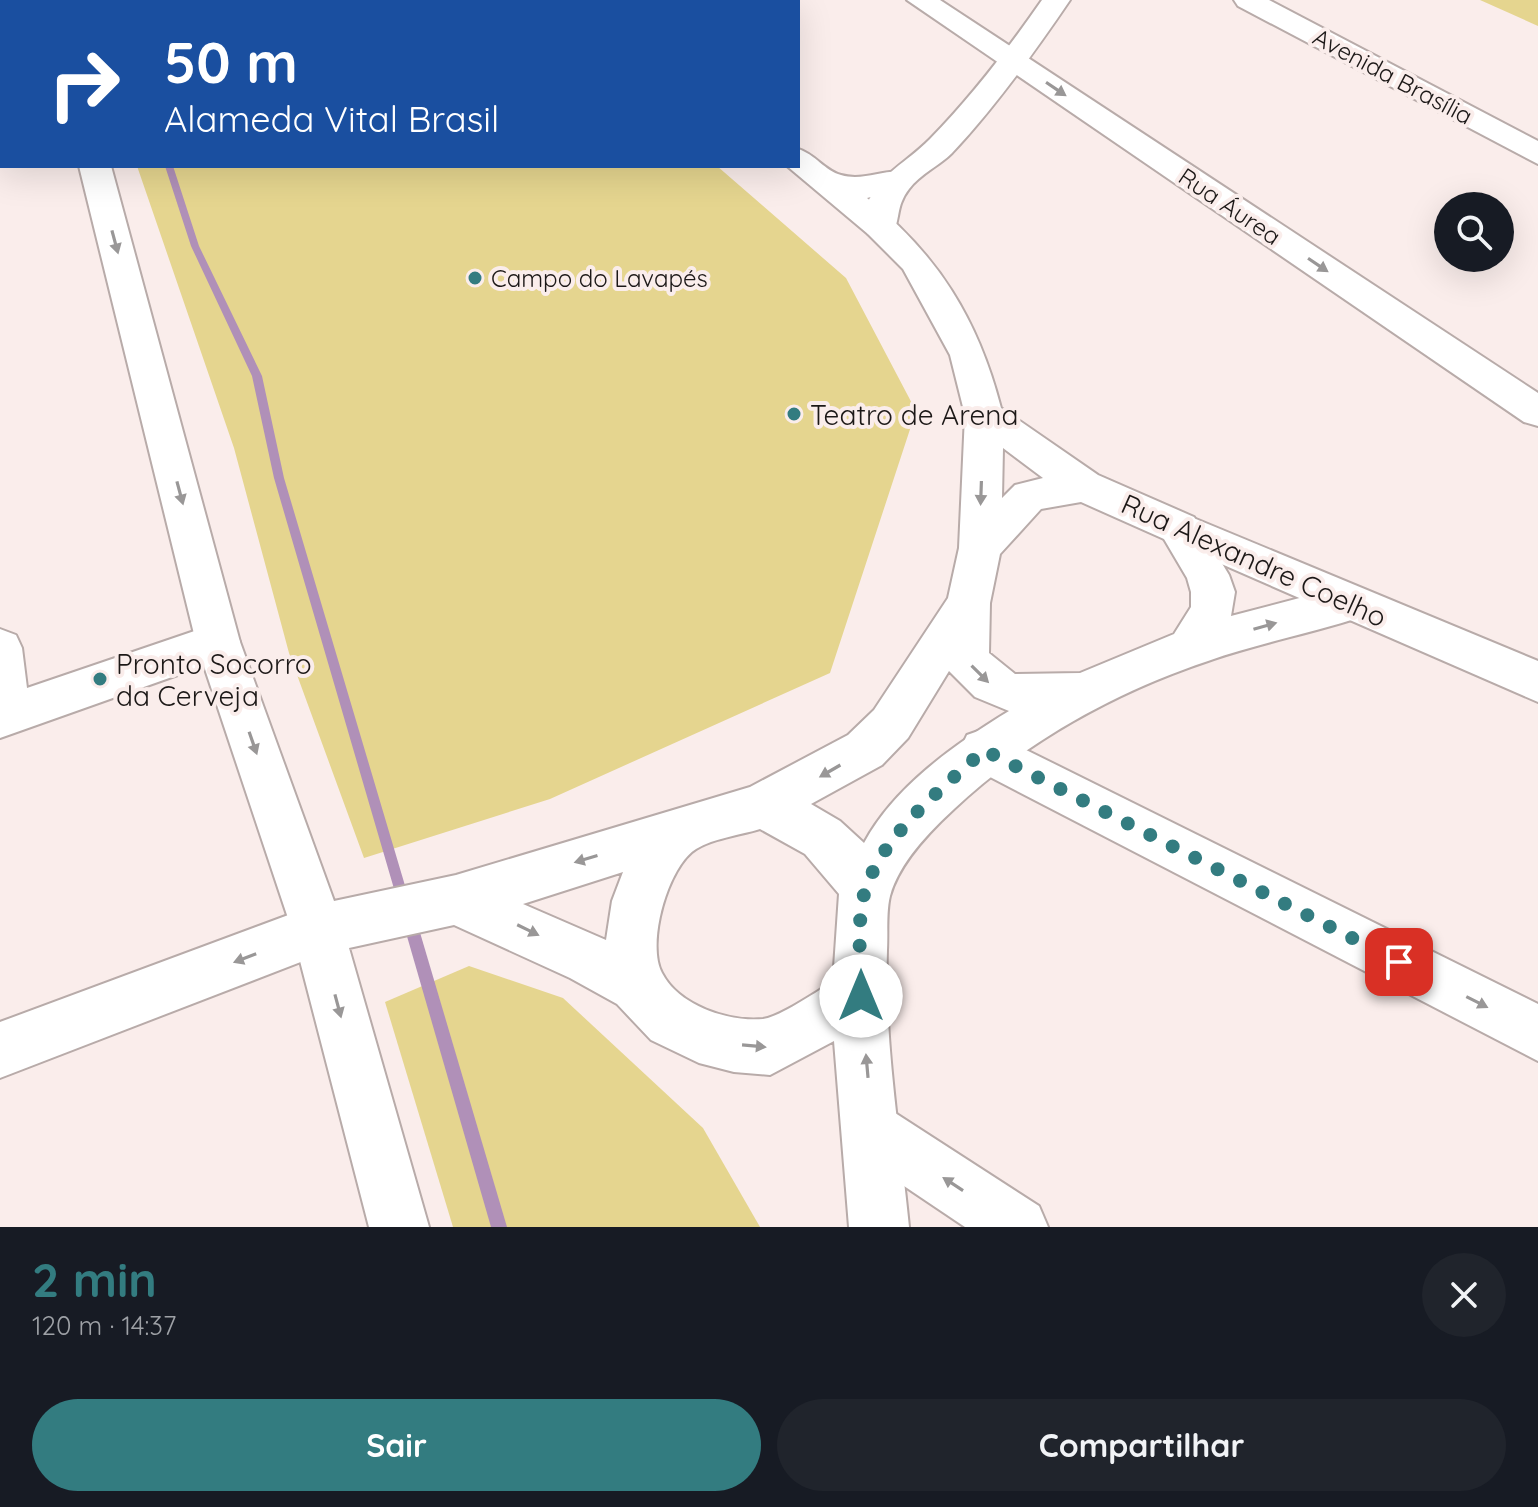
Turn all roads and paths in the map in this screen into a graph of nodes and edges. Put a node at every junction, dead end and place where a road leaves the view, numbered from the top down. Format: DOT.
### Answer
graph roads {
  1 [pos="921,0"];
  2 [pos="1056,0"];
  3 [pos="1248,0"];
  4 [pos="1309,0"];
  5 [pos="1014,61"];
  6 [pos="1417,88"];
  7 [pos="939,148"];
  8 [pos="1538,154"];
  9 [pos="800,161"];
  10 [pos="96,168"];
  11 [pos="898,180"];
  12 [pos="828,183"];
  13 [pos="880,226"];
  14 [pos="917,263"];
  15 [pos="1538,412"];
  16 [pos="984,415"];
  17 [pos="1084,486"];
  18 [pos="1179,528"];
  19 [pos="980,548"];
  20 [pos="969,602"];
  21 [pos="1349,603"];
  22 [pos="218,642"];
  23 [pos="0,648"];
  24 [pos="1190,648"];
  25 [pos="1538,682"];
  26 [pos="1092,689"];
  27 [pos="4,717"];
  28 [pos="984,750"];
  29 [pos="761,806"];
  30 [pos="681,829"];
  31 [pos="865,891"];
  32 [pos="456,900"];
  33 [pos="318,930"];
  34 [pos="636,985"];
  35 [pos="861,996"];
  36 [pos="1538,1033"];
  37 [pos="0,1050"];
  38 [pos="872,1131"];
  39 [pos="399,1227"];
  40 [pos="879,1227"];
  41 [pos="1018,1227"];
  1 -- 5 [label="main road, Rua Áurea"];
  2 -- 5 [label="main road"];
  3 -- 6 [label="main road, Avenida Brasília"];
  4 -- 6 [label="main road"];
  5 -- 7 [label="main road"];
  5 -- 15 [label="main road, Rua Áurea, one-way"];
  6 -- 8 [label="main road, Avenida Brasília"];
  7 -- 11 [label="main road"];
  7 -- 14 [label="main road"];
  9 -- 12 [label="main road"];
  10 -- 22 [label="main road, one-way"];
  11 -- 12 [label="main road"];
  11 -- 13 [label="main road"];
  12 -- 13 [label="main road"];
  13 -- 14 [label="main road"];
  14 -- 16 [label="main road"];
  16 -- 17 [label="main road, Rua Alexandre Coelho"];
  16 -- 19 [label="main road, one-way"];
  17 -- 18 [label="main road, Rua Alexandre Coelho"];
  17 -- 19 [label="main road"];
  18 -- 21 [label="main road, Rua Alexandre Coelho"];
  18 -- 24 [label="main road"];
  19 -- 20 [label="main road"];
  20 -- 26 [label="main road, one-way"];
  20 -- 29 [label="main road, one-way"];
  24 -- 21 [label="main road, one-way"];
  21 -- 25 [label="main road, Rua Alexandre Coelho"];
  22 -- 27 [label="main road"];
  22 -- 33 [label="main road, one-way"];
  23 -- 27 [label="main road"];
  24 -- 26 [label="main road"];
  26 -- 28 [label="main road"];
  28 -- 31 [label="main road"];
  28 -- 36 [label="main road, one-way"];
  29 -- 30 [label="main road"];
  29 -- 31 [label="main road"];
  30 -- 32 [label="main road, one-way"];
  30 -- 34 [label="main road"];
  31 -- 35 [label="main road"];
  32 -- 33 [label="main road"];
  32 -- 34 [label="main road, one-way"];
  33 -- 37 [label="main road, one-way"];
  33 -- 39 [label="main road, one-way"];
  34 -- 35 [label="main road, one-way"];
  38 -- 35 [label="main road, one-way"];
  38 -- 40 [label="main road"];
  41 -- 38 [label="main road, one-way"];
}
